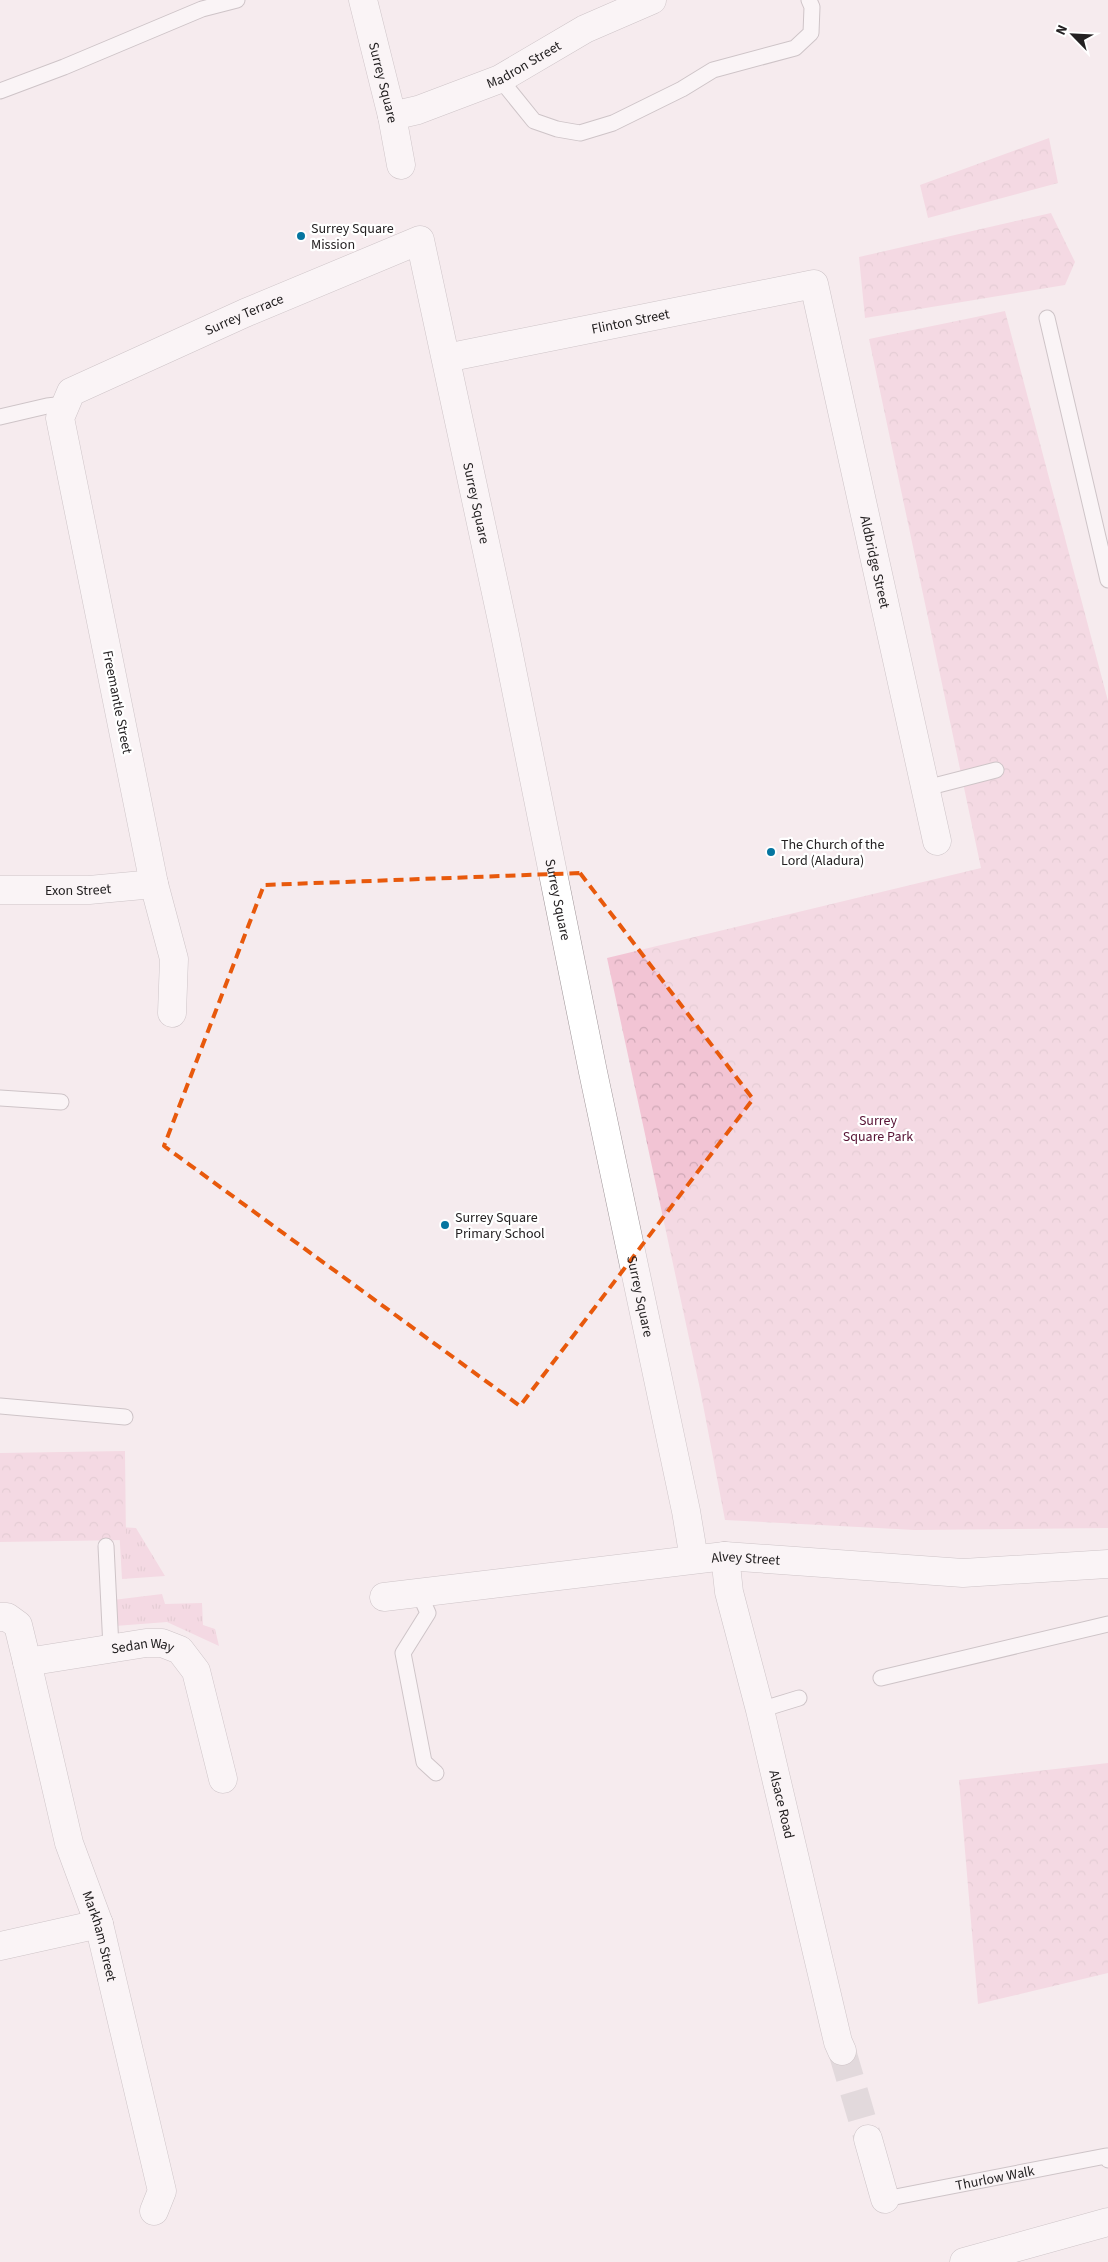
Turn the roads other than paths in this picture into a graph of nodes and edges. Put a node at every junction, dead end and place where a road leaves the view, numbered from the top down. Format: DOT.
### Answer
graph roads {
  1 [pos="238,0"];
  2 [pos="363,0"];
  3 [pos="652,0"];
  4 [pos="810,0"];
  5 [pos="500,78"];
  6 [pos="0,91"];
  7 [pos="392,116"];
  8 [pos="401,165"];
  9 [pos="420,240"];
  10 [pos="814,284"];
  11 [pos="1047,318"];
  12 [pos="446,358"];
  13 [pos="68,398"];
  14 [pos="0,417"];
  15 [pos="1108,580"];
  16 [pos="996,770"];
  17 [pos="926,788"];
  18 [pos="937,841"];
  19 [pos="154,884"];
  20 [pos="0,890"];
  21 [pos="172,1013"];
  22 [pos="0,1098"];
  23 [pos="61,1102"];
  24 [pos="0,1406"];
  25 [pos="125,1417"];
  26 [pos="106,1546"];
  27 [pos="724,1556"];
  28 [pos="694,1559"];
  29 [pos="1108,1564"];
  30 [pos="420,1593"];
  31 [pos="384,1597"];
  32 [pos="0,1617"];
  33 [pos="1108,1624"];
  34 [pos="111,1648"];
  35 [pos="27,1662"];
  36 [pos="881,1678"];
  37 [pos="799,1698"];
  38 [pos="760,1710"];
  39 [pos="436,1772"];
  40 [pos="223,1779"];
  41 [pos="99,1924"];
  42 [pos="0,1946"];
  43 [pos="842,2051"];
  44 [pos="868,2139"];
  45 [pos="1107,2158"];
  46 [pos="885,2199"];
  47 [pos="154,2211"];
  48 [pos="1108,2222"];
  49 [pos="964,2262"];
  1 -- 6 [label="lane"];
  2 -- 7 [label="street, Surrey Square"];
  3 -- 5 [label="street, Madron Street"];
  4 -- 5 [label="lane"];
  5 -- 7 [label="street, Madron Street"];
  7 -- 8 [label="street, Surrey Square"];
  9 -- 12 [label="street, Surrey Square"];
  9 -- 13 [label="street, Surrey Terrace"];
  10 -- 12 [label="street, Flinton Street"];
  10 -- 17 [label="street, Aldbridge Street"];
  11 -- 15 [label="lane"];
  12 -- 28 [label="street, Surrey Square"];
  13 -- 14 [label="lane"];
  13 -- 19 [label="street, Freemantle Street"];
  16 -- 17 [label="lane"];
  17 -- 18 [label="street, Aldbridge Street"];
  19 -- 20 [label="street, Exon Street"];
  19 -- 21 [label="street, Freemantle Street"];
  22 -- 23 [label="lane"];
  24 -- 25 [label="lane"];
  26 -- 34 [label="lane"];
  27 -- 28 [label="street, Alvey Street"];
  27 -- 29 [label="street, Alvey Street"];
  27 -- 38 [label="street, Alsace Road"];
  28 -- 30 [label="street, Alvey Street"];
  30 -- 31 [label="street, Alvey Street"];
  30 -- 39 [label="lane"];
  32 -- 35 [label="street"];
  33 -- 36 [label="lane"];
  34 -- 35 [label="street, Sedan Way"];
  34 -- 40 [label="street, Sedan Way"];
  35 -- 41 [label="street, Markham Street"];
  37 -- 38 [label="lane"];
  38 -- 43 [label="street, Alsace Road"];
  41 -- 42 [label="street"];
  41 -- 47 [label="street, Markham Street"];
  44 -- 46 [label="street"];
  45 -- 46 [label="lane, Thurlow Walk"];
  48 -- 49 [label="street"];
}
